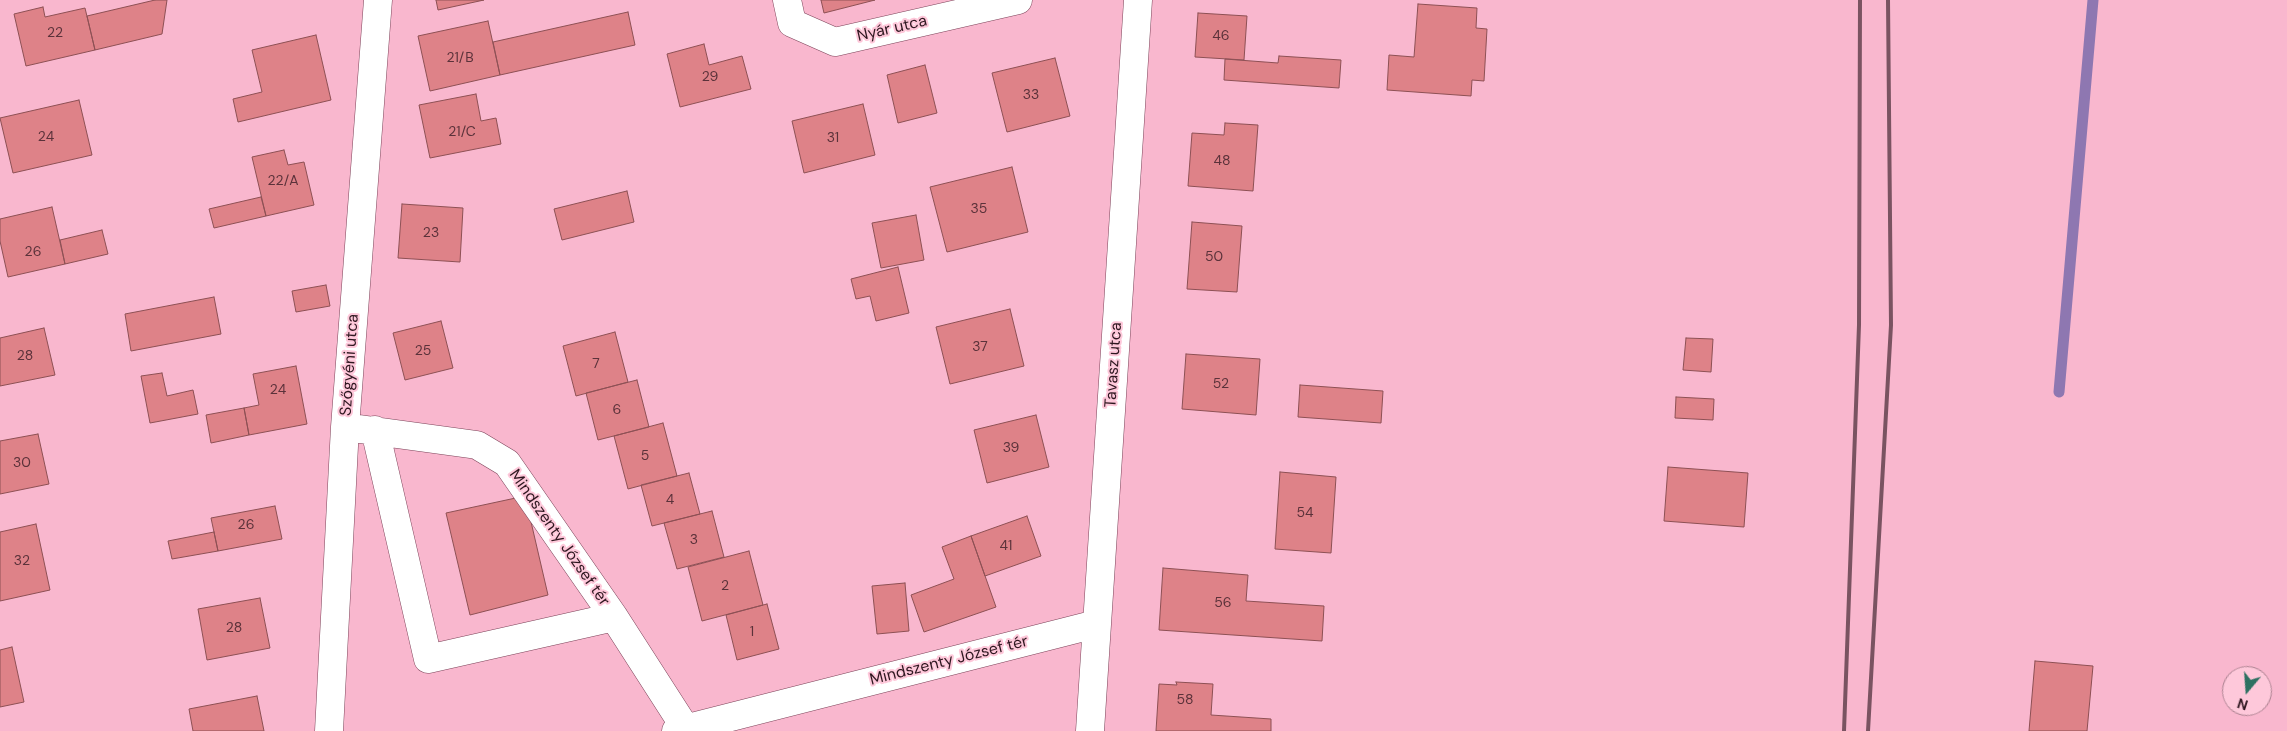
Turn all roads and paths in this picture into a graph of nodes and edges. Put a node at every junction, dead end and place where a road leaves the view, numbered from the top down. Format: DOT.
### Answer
graph roads {
  1 [pos="378,0"];
  2 [pos="787,0"];
  3 [pos="1018,0"];
  4 [pos="1138,0"];
  5 [pos="345,427"];
  6 [pos="375,430"];
  7 [pos="614,617"];
  8 [pos="1096,624"];
  9 [pos="681,730"];
  10 [pos="329,731"];
  11 [pos="1090,731"];
  1 -- 5 [label="street, Szőgyéni utca"];
  2 -- 3 [label="street, Nyár utca"];
  4 -- 8 [label="street, Tavasz utca"];
  5 -- 6 [label="street, Mindszenty József tér"];
  5 -- 10 [label="street, Szőgyéni utca"];
  6 -- 7 [label="street, Mindszenty József tér"];
  6 -- 7 [label="street"];
  7 -- 9 [label="street, Mindszenty József tér"];
  8 -- 9 [label="street, Mindszenty József tér"];
  8 -- 11 [label="street, Tavasz utca"];
}
